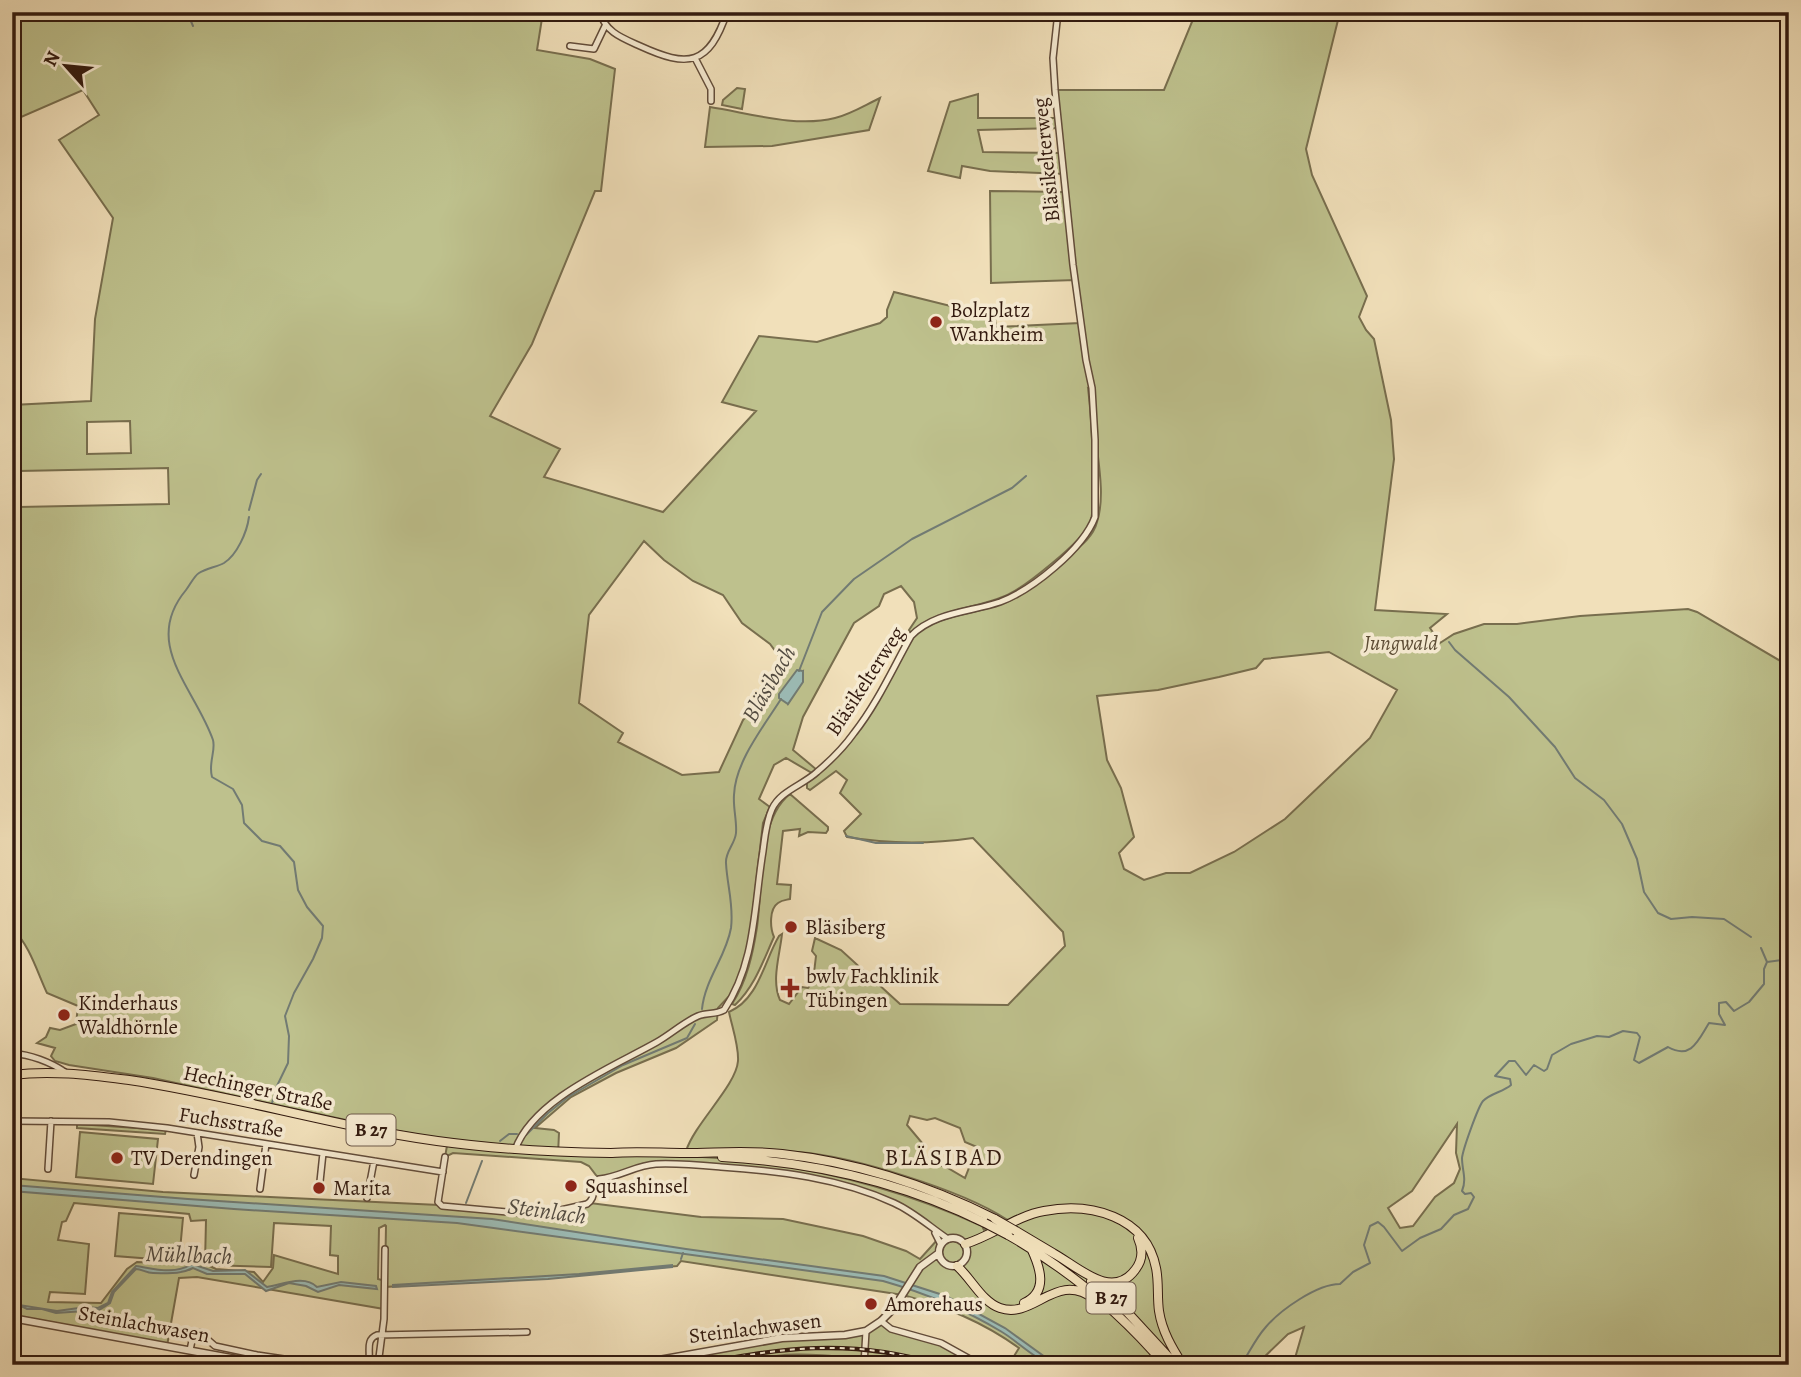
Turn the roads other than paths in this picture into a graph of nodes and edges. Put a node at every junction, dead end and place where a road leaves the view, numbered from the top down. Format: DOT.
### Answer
graph roads {
  1 [pos="600,12"];
  2 [pos="727,12"];
  3 [pos="1058,12"];
  4 [pos="605,26"];
  5 [pos="570,46"];
  6 [pos="695,58"];
  7 [pos="710,101"];
  8 [pos="12,1054"];
  9 [pos="38,1060"];
  10 [pos="65,1072"];
  11 [pos="36,1073"];
  12 [pos="12,1075"];
  13 [pos="12,1121"];
  14 [pos="51,1121"];
  15 [pos="197,1133"];
  16 [pos="266,1144"];
  17 [pos="514,1150"];
  18 [pos="323,1153"];
  19 [pos="611,1153"];
  20 [pos="445,1157"];
  21 [pos="374,1161"];
  22 [pos="48,1169"];
  23 [pos="443,1172"];
  24 [pos="194,1175"];
  25 [pos="260,1189"];
  26 [pos="318,1191"];
  27 [pos="367,1198"];
  28 [pos="933,1230"];
  29 [pos="1012,1233"];
  30 [pos="948,1239"];
  31 [pos="942,1245"];
  32 [pos="966,1247"];
  33 [pos="1031,1248"];
  34 [pos="385,1249"];
  35 [pos="1051,1252"];
  36 [pos="939,1253"];
  37 [pos="943,1261"];
  38 [pos="960,1264"];
  39 [pos="915,1276"];
  40 [pos="12,1318"];
  41 [pos="881,1321"];
  42 [pos="1126,1323"];
  43 [pos="866,1331"];
  44 [pos="527,1332"];
  45 [pos="382,1335"];
  46 [pos="190,1350"];
  47 [pos="269,1365"];
  48 [pos="324,1365"];
  49 [pos="368,1365"];
  50 [pos="378,1365"];
  51 [pos="631,1365"];
  52 [pos="864,1365"];
  53 [pos="1021,1365"];
  54 [pos="1165,1365"];
  55 [pos="1176,1365"];
  56 [pos="1183,1365"];
  1 -- 4 [label="street"];
  2 -- 6 [label="street"];
  3 -- 17 [label="street, Bläsikelterweg"];
  4 -- 5 [label="street"];
  4 -- 6 [label="street"];
  6 -- 7 [label="street"];
  8 -- 9 [label="street, Hechinger Straße"];
  9 -- 10 [label="street, Hechinger Straße"];
  9 -- 11 [label="street"];
  10 -- 11 [label="main road, Hechinger Straße / B 27"];
  10 -- 17 [label="main road, Hechinger Straße / B 27"];
  11 -- 12 [label="main road, Hechinger Straße / B 27"];
  13 -- 14 [label="street, Fuchsstraße"];
  14 -- 15 [label="street, Fuchsstraße"];
  14 -- 22 [label="street"];
  15 -- 16 [label="street, Fuchsstraße"];
  15 -- 24 [label="street"];
  16 -- 18 [label="street, Fuchsstraße"];
  16 -- 25 [label="street"];
  17 -- 19 [label="main road, Hechinger Straße / B 27"];
  18 -- 21 [label="street, Fuchsstraße"];
  18 -- 26 [label="street"];
  19 -- 29 [label="main road, B 27, bridge"];
  19 -- 29 [label="main road, B 27, bridge"];
  20 -- 23 [label="street"];
  21 -- 23 [label="street, Fuchsstraße"];
  21 -- 27 [label="street"];
  23 -- 28 [label="street"];
  28 -- 30 [label="street"];
  28 -- 31 [label="street"];
  29 -- 33 [label="main road, B 27"];
  29 -- 35 [label="main road, B 27"];
  30 -- 31 [label="street"];
  30 -- 32 [label="street"];
  31 -- 36 [label="street"];
  32 -- 35 [label="main road"];
  32 -- 38 [label="street"];
  32 -- 56 [label="main road"];
  33 -- 38 [label="main road"];
  33 -- 42 [label="main road, B 27"];
  34 -- 45 [label="street"];
  35 -- 55 [label="main road, B 27"];
  36 -- 37 [label="street"];
  36 -- 39 [label="street, Steinlachwasen"];
  37 -- 38 [label="street"];
  37 -- 39 [label="street"];
  38 -- 42 [label="main road"];
  39 -- 41 [label="street, Steinlachwasen"];
  40 -- 46 [label="street, Steinlachwasen"];
  41 -- 43 [label="street, Steinlachwasen"];
  41 -- 53 [label="street"];
  42 -- 54 [label="main road, B 27"];
  43 -- 51 [label="street, Steinlachwasen"];
  43 -- 52 [label="street"];
  44 -- 45 [label="street"];
  45 -- 49 [label="street"];
  45 -- 50 [label="street"];
  46 -- 47 [label="street, Steinlachwasen"];
  46 -- 48 [label="street"];
}
